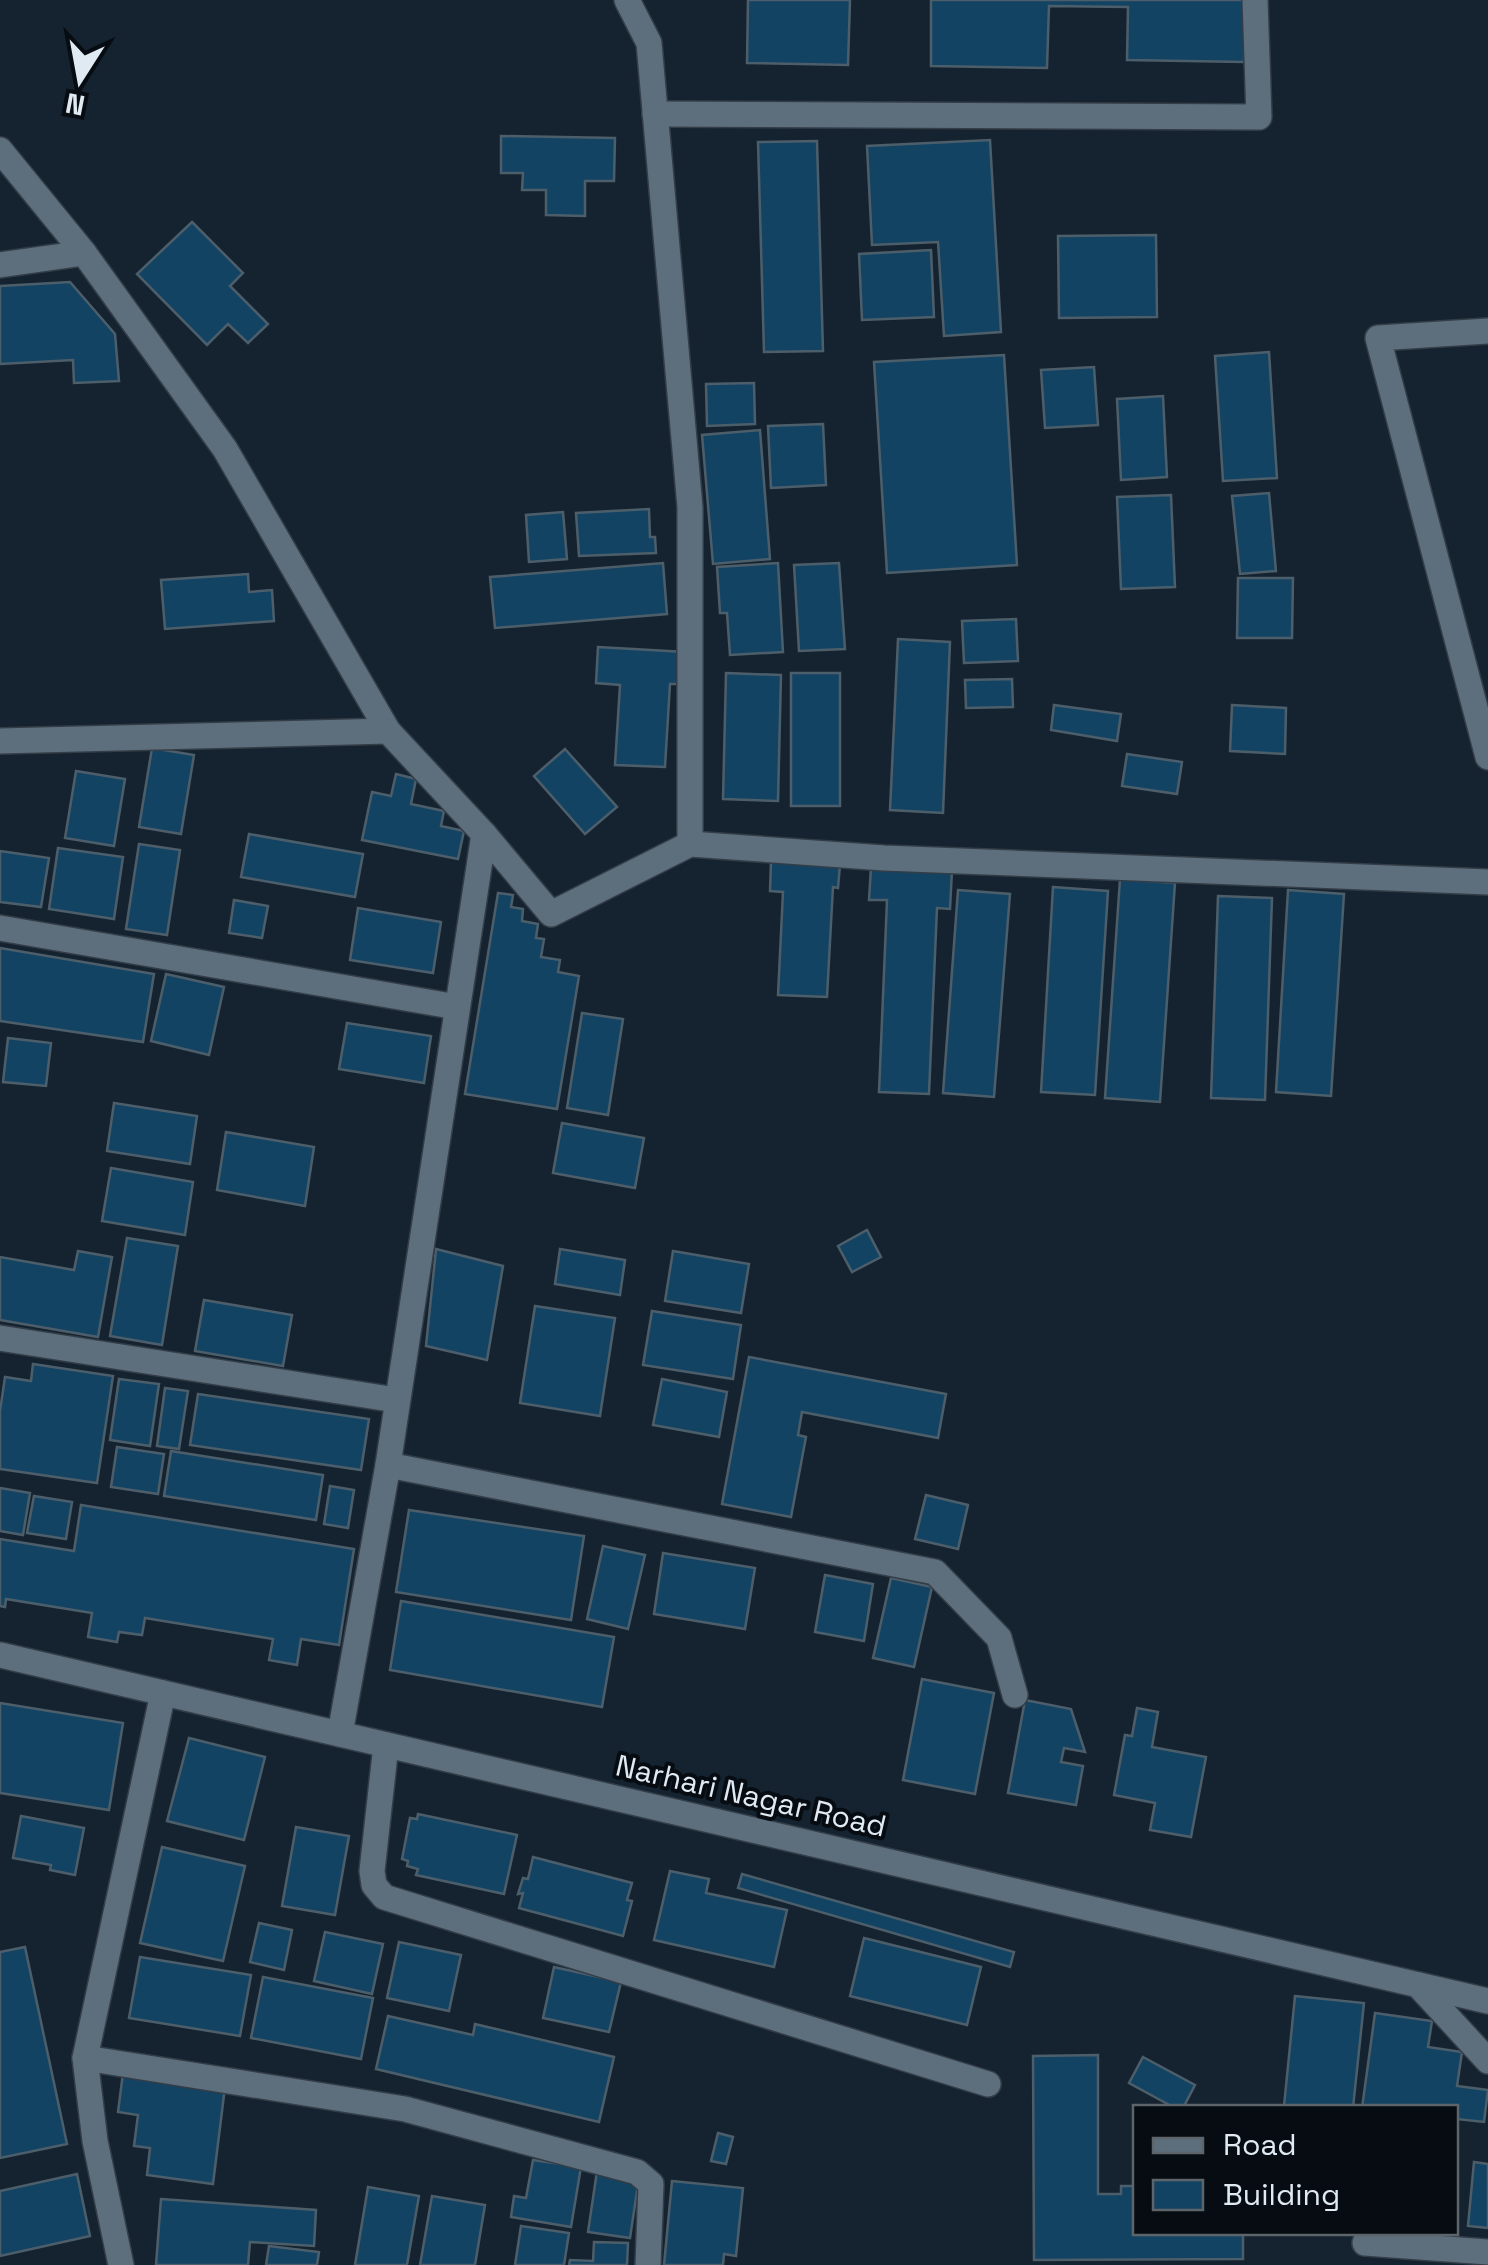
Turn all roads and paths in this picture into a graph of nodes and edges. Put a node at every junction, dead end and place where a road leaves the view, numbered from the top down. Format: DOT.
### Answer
graph roads {
  1 [pos="627,0"];
  2 [pos="1255,0"];
  3 [pos="655,114"];
  4 [pos="0,150"];
  5 [pos="84,253"];
  6 [pos="0,265"];
  7 [pos="1488,331"];
  8 [pos="388,730"];
  9 [pos="0,742"];
  10 [pos="1488,757"];
  11 [pos="484,834"];
  12 [pos="690,844"];
  13 [pos="1488,882"];
  14 [pos="0,928"];
  15 [pos="457,1007"];
  16 [pos="0,1338"];
  17 [pos="396,1400"];
  18 [pos="388,1465"];
  19 [pos="0,1655"];
  20 [pos="162,1693"];
  21 [pos="1015,1695"];
  22 [pos="340,1734"];
  23 [pos="386,1745"];
  24 [pos="1418,1985"];
  25 [pos="1488,2001"];
  26 [pos="85,2058"];
  27 [pos="1488,2062"];
  28 [pos="988,2084"];
  29 [pos="1365,2243"];
  30 [pos="1488,2252"];
  31 [pos="121,2265"];
  32 [pos="648,2265"];
  1 -- 3 [label="street"];
  2 -- 3 [label="street"];
  3 -- 12 [label="street"];
  4 -- 5 [label="street"];
  5 -- 6 [label="street"];
  5 -- 8 [label="street"];
  7 -- 10 [label="street"];
  8 -- 9 [label="street"];
  8 -- 11 [label="street"];
  11 -- 12 [label="street"];
  11 -- 15 [label="street"];
  12 -- 13 [label="street"];
  14 -- 15 [label="street"];
  15 -- 17 [label="street"];
  16 -- 17 [label="street"];
  17 -- 18 [label="street"];
  18 -- 21 [label="street"];
  18 -- 22 [label="street"];
  19 -- 20 [label="street, Narhari Nagar Road"];
  20 -- 22 [label="street, Narhari Nagar Road"];
  20 -- 26 [label="street"];
  22 -- 23 [label="street, Narhari Nagar Road"];
  23 -- 24 [label="street, Narhari Nagar Road"];
  23 -- 28 [label="street"];
  24 -- 25 [label="street, Narhari Nagar Road"];
  24 -- 27 [label="street"];
  26 -- 31 [label="street"];
  26 -- 32 [label="street"];
  29 -- 30 [label="street"];
}
